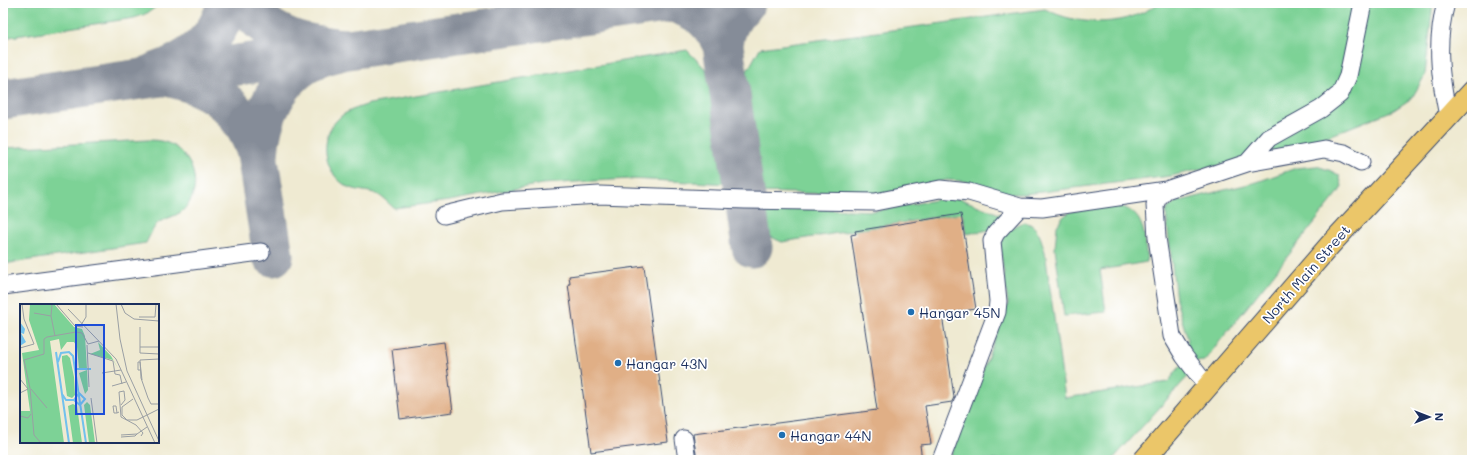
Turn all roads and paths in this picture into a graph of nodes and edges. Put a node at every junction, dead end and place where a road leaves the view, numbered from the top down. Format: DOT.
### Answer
graph roads {
  1 [pos="1363,3"];
  2 [pos="1446,3"];
  3 [pos="1472,91"];
  4 [pos="1448,116"];
  5 [pos="1361,162"];
  6 [pos="1246,163"];
  7 [pos="1166,190"];
  8 [pos="1020,206"];
  9 [pos="444,215"];
  10 [pos="261,252"];
  11 [pos="3,286"];
  12 [pos="1210,384"];
  13 [pos="684,439"];
  14 [pos="687,460"];
  15 [pos="940,460"];
  16 [pos="1144,460"];
  1 -- 6 [label="lane"];
  2 -- 4 [label="lane"];
  3 -- 4 [label="main road, North Main Street"];
  4 -- 12 [label="main road, North Main Street"];
  5 -- 6 [label="lane"];
  6 -- 7 [label="lane"];
  7 -- 8 [label="lane"];
  7 -- 12 [label="lane"];
  8 -- 9 [label="lane"];
  8 -- 15 [label="lane"];
  10 -- 11 [label="lane"];
  12 -- 16 [label="main road, North Main Street"];
  13 -- 14 [label="lane"];
}
